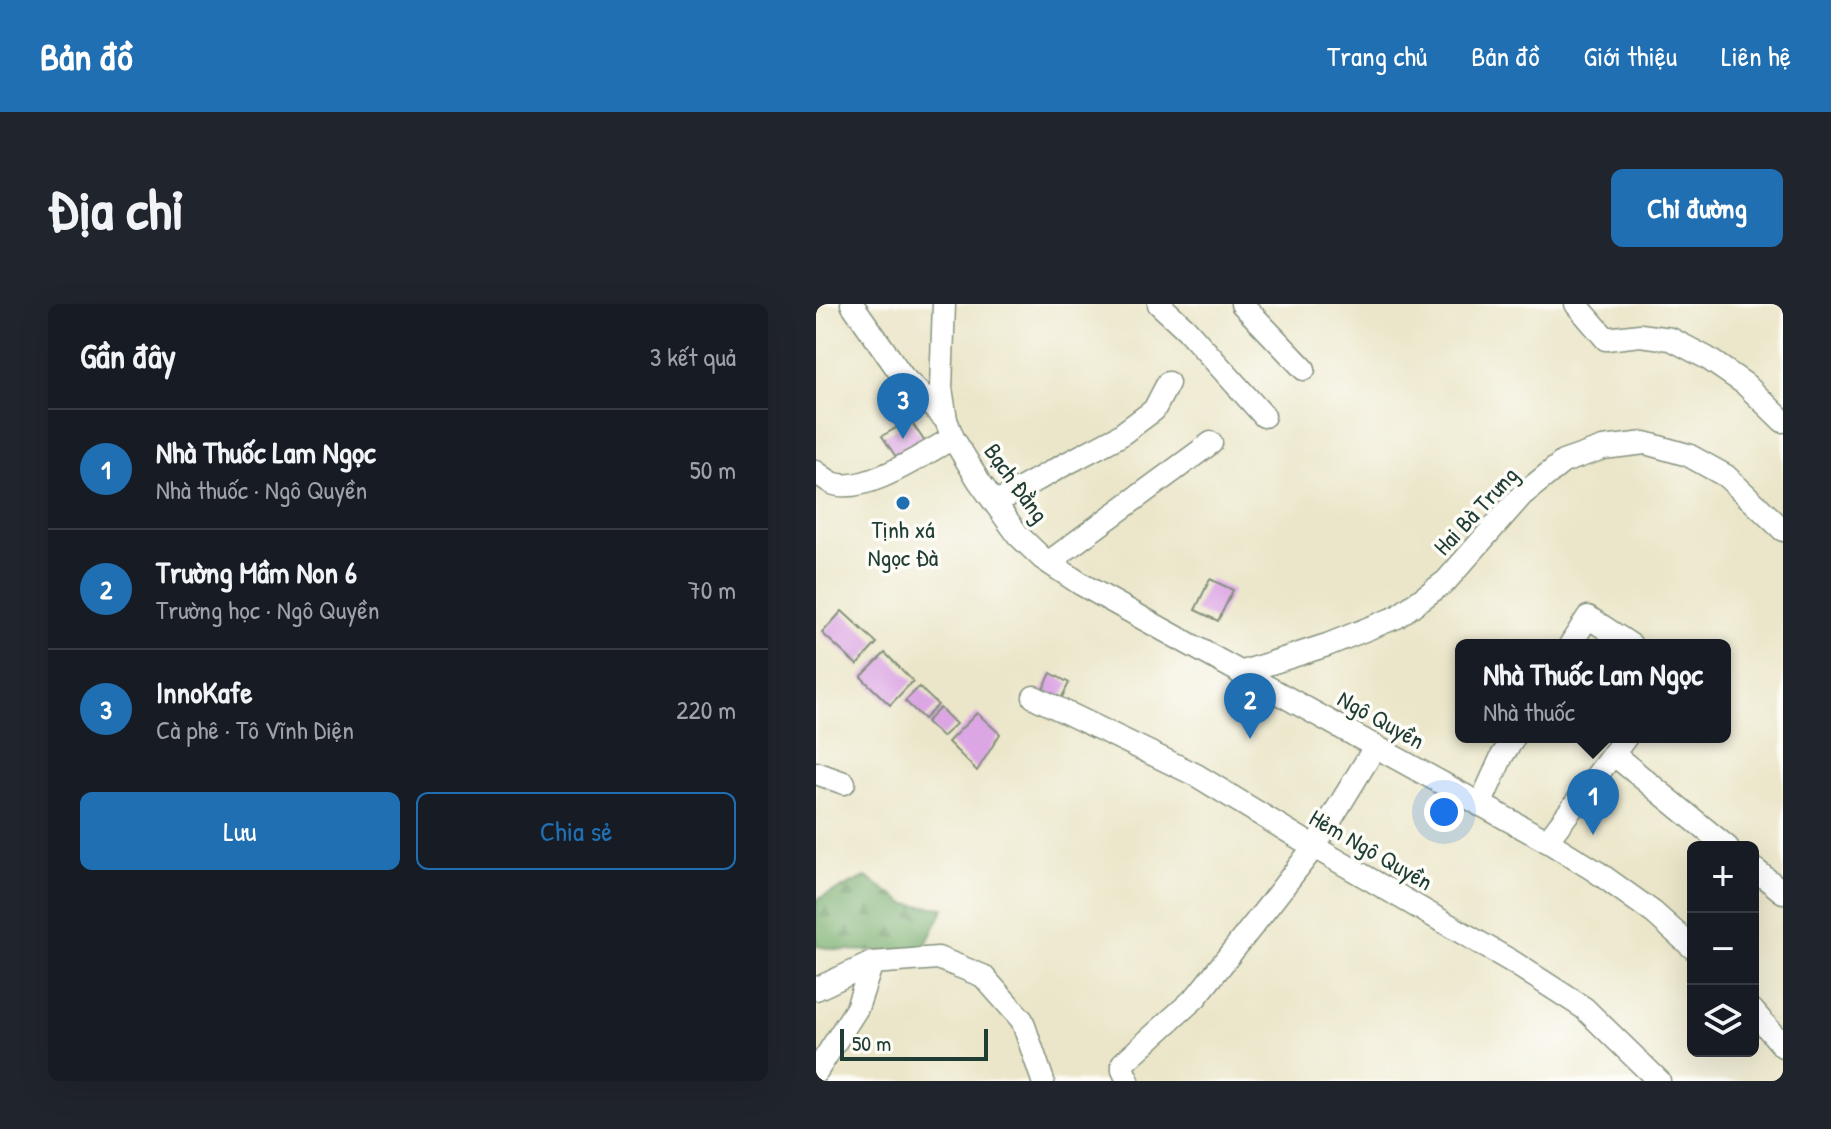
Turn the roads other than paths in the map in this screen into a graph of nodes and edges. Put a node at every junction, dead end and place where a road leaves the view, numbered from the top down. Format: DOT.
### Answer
graph roads {
  1 [pos="852,304"];
  2 [pos="944,304"];
  3 [pos="1159,304"];
  4 [pos="1242,304"];
  5 [pos="1576,304"];
  6 [pos="1304,369"];
  7 [pos="1168,383"];
  8 [pos="1264,416"];
  9 [pos="1783,421"];
  10 [pos="950,429"];
  11 [pos="1211,443"];
  12 [pos="816,472"];
  13 [pos="995,503"];
  14 [pos="1783,530"];
  15 [pos="1049,562"];
  16 [pos="1574,639"];
  17 [pos="1622,639"];
  18 [pos="1240,673"];
  19 [pos="1034,697"];
  20 [pos="1510,743"];
  21 [pos="1620,746"];
  22 [pos="1375,747"];
  23 [pos="816,773"];
  24 [pos="844,783"];
  25 [pos="1480,805"];
  26 [pos="1547,841"];
  27 [pos="1721,841"];
  28 [pos="1314,847"];
  29 [pos="1759,873"];
  30 [pos="1783,892"];
  31 [pos="1687,943"];
  32 [pos="872,963"];
  33 [pos="816,989"];
  34 [pos="1759,1018"];
  35 [pos="1783,1046"];
  36 [pos="816,1072"];
  37 [pos="1649,1078"];
  38 [pos="1043,1081"];
  39 [pos="1128,1081"];
  1 -- 10 [label="street"];
  2 -- 10 [label="street, Bạch Đằng"];
  3 -- 8 [label="street"];
  4 -- 6 [label="street"];
  5 -- 9 [label="street"];
  7 -- 13 [label="street"];
  10 -- 12 [label="street"];
  10 -- 13 [label="street, Bạch Đằng"];
  11 -- 15 [label="street"];
  13 -- 15 [label="street, Bạch Đằng"];
  14 -- 18 [label="street, Hai Bà Trưng"];
  15 -- 18 [label="street, Bạch Đằng"];
  16 -- 17 [label="street"];
  18 -- 22 [label="street, Ngô Quyền"];
  19 -- 28 [label="street, Hẻm Ngô Quyền"];
  20 -- 25 [label="street"];
  21 -- 26 [label="street"];
  21 -- 27 [label="street"];
  22 -- 25 [label="street, Ngô Quyền"];
  22 -- 28 [label="street"];
  23 -- 24 [label="street"];
  25 -- 26 [label="street, Ngô Quyền"];
  26 -- 31 [label="street, Ngô Quyền"];
  28 -- 37 [label="street, Hẻm Ngô Quyền"];
  28 -- 39 [label="street"];
  29 -- 30 [label="street"];
  32 -- 33 [label="street"];
  32 -- 36 [label="street"];
  32 -- 38 [label="street"];
  34 -- 35 [label="street"];
}
